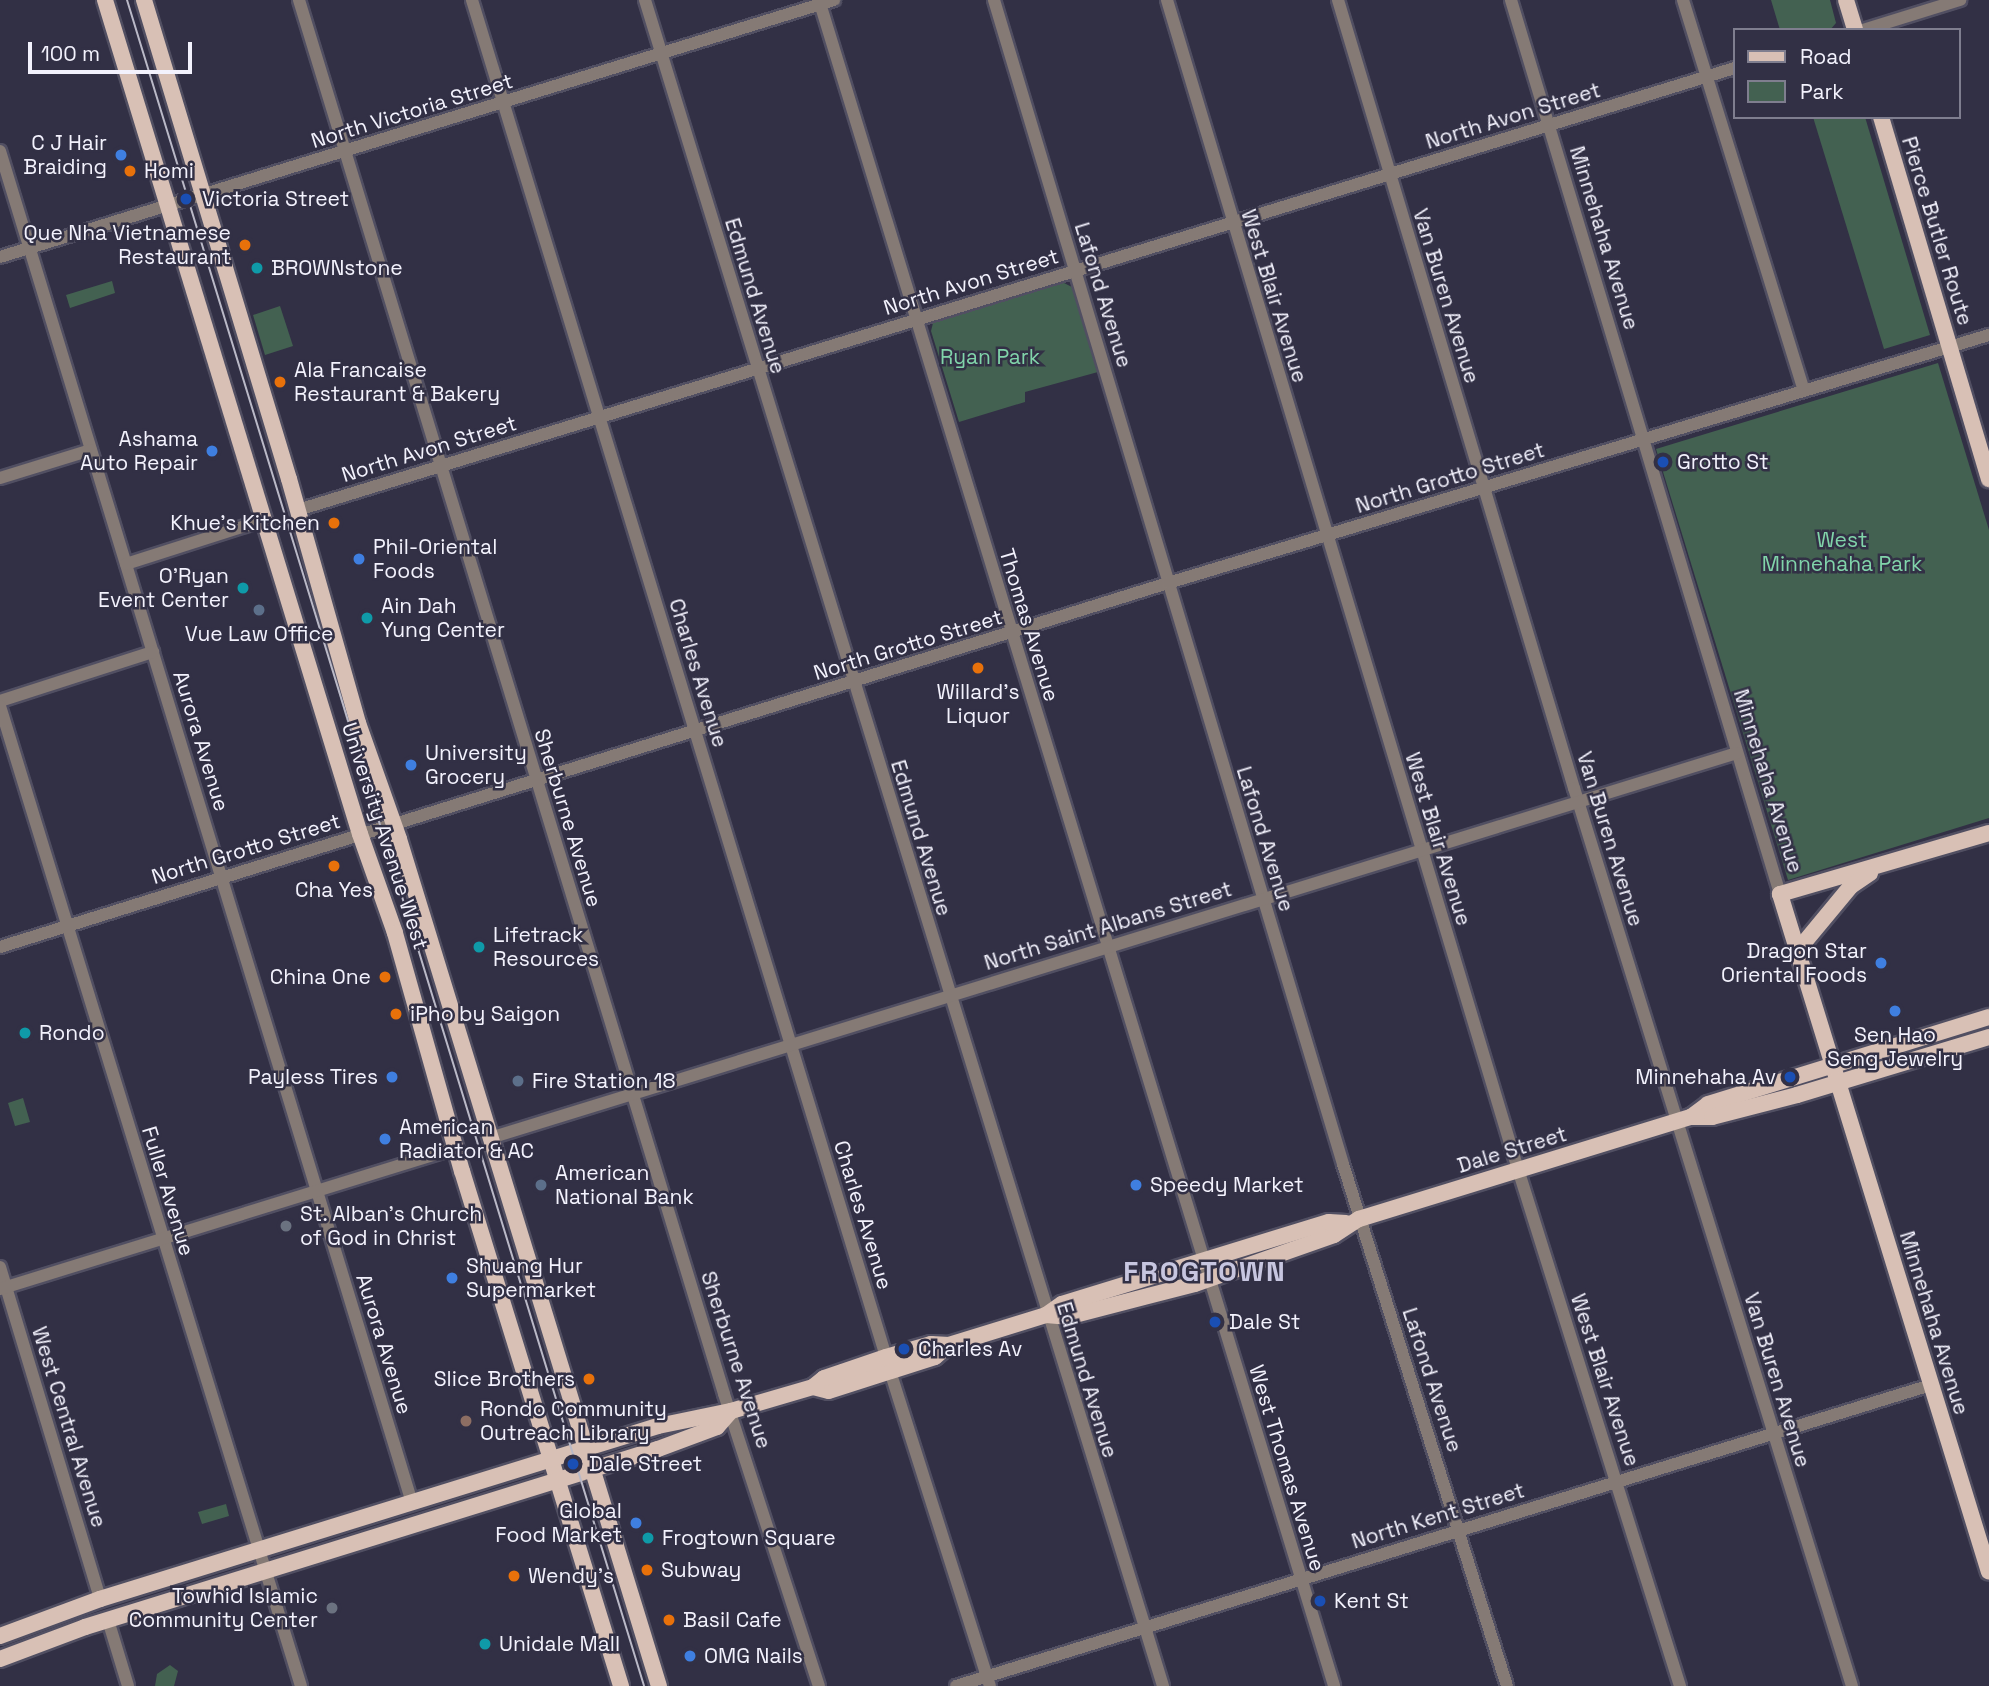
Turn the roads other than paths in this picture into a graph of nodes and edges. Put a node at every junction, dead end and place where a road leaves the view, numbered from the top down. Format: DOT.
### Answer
graph roads {
  1 [pos="105,0"];
  2 [pos="144,0"];
  3 [pos="299,0"];
  4 [pos="472,0"];
  5 [pos="645,0"];
  6 [pos="834,0"];
  7 [pos="993,0"];
  8 [pos="1167,0"];
  9 [pos="1338,0"];
  10 [pos="1511,0"];
  11 [pos="1683,0"];
  12 [pos="1846,0"];
  13 [pos="1960,0"];
  14 [pos="820,2"];
  15 [pos="1854,28"];
  16 [pos="1869,28"];
  17 [pos="661,54"];
  18 [pos="1734,68"];
  19 [pos="1706,76"];
  20 [pos="503,103"];
  21 [pos="1882,119"];
  22 [pos="1548,124"];
  23 [pos="0,151"];
  24 [pos="345,152"];
  25 [pos="1390,173"];
  26 [pos="203,195"];
  27 [pos="167,206"];
  28 [pos="1232,221"];
  29 [pos="30,248"];
  30 [pos="0,257"];
  31 [pos="1074,270"];
  32 [pos="916,319"];
  33 [pos="1989,335"];
  34 [pos="1950,346"];
  35 [pos="757,369"];
  36 [pos="1804,391"];
  37 [pos="599,417"];
  38 [pos="1642,440"];
  39 [pos="91,450"];
  40 [pos="440,466"];
  41 [pos="0,478"];
  42 [pos="1989,479"];
  43 [pos="1484,488"];
  44 [pos="298,510"];
  45 [pos="264,520"];
  46 [pos="1326,537"];
  47 [pos="126,564"];
  48 [pos="1168,583"];
  49 [pos="1012,634"];
  50 [pos="153,652"];
  51 [pos="853,682"];
  52 [pos="0,701"];
  53 [pos="0,706"];
  54 [pos="695,731"];
  55 [pos="1737,753"];
  56 [pos="536,780"];
  57 [pos="1578,801"];
  58 [pos="394,824"];
  59 [pos="1989,833"];
  60 [pos="360,834"];
  61 [pos="1421,849"];
  62 [pos="1881,865"];
  63 [pos="223,877"];
  64 [pos="1780,894"];
  65 [pos="1263,898"];
  66 [pos="66,925"];
  67 [pos="1106,946"];
  68 [pos="0,947"];
  69 [pos="1798,950"];
  70 [pos="948,995"];
  71 [pos="1989,1017"];
  72 [pos="1989,1037"];
  73 [pos="790,1044"];
  74 [pos="1834,1065"];
  75 [pos="1840,1084"];
  76 [pos="633,1093"];
  77 [pos="1683,1120"];
  78 [pos="490,1138"];
  79 [pos="456,1149"];
  80 [pos="1518,1170"];
  81 [pos="318,1190"];
  82 [pos="1353,1221"];
  83 [pos="162,1239"];
  84 [pos="1202,1261"];
  85 [pos="0,1267"];
  86 [pos="1208,1280"];
  87 [pos="3,1288"];
  88 [pos="1046,1315"];
  89 [pos="888,1364"];
  90 [pos="1931,1385"];
  91 [pos="731,1411"];
  92 [pos="1774,1433"];
  93 [pos="586,1449"];
  94 [pos="551,1460"];
  95 [pos="592,1470"];
  96 [pos="557,1481"];
  97 [pos="1616,1481"];
  98 [pos="412,1503"];
  99 [pos="1460,1530"];
  100 [pos="257,1551"];
  101 [pos="264,1572"];
  102 [pos="1989,1573"];
  103 [pos="1301,1579"];
  104 [pos="100,1599"];
  105 [pos="108,1620"];
  106 [pos="1144,1627"];
  107 [pos="0,1636"];
  108 [pos="0,1659"];
  109 [pos="989,1681"];
  110 [pos="128,1686"];
  111 [pos="300,1686"];
  112 [pos="621,1686"];
  113 [pos="659,1686"];
  114 [pos="819,1686"];
  115 [pos="956,1686"];
  116 [pos="1163,1686"];
  117 [pos="1334,1686"];
  118 [pos="1507,1686"];
  119 [pos="1679,1686"];
  120 [pos="1852,1686"];
  1 -- 27 [label="main road, University Avenue West"];
  2 -- 26 [label="main road, University Avenue West"];
  3 -- 24 [label="street, Sherburne Avenue"];
  4 -- 20 [label="street, Charles Avenue"];
  5 -- 17 [label="street, Edmund Avenue"];
  6 -- 14 [label="street, North Victoria Street"];
  7 -- 31 [label="street, Lafond Avenue"];
  8 -- 28 [label="street, West Blair Avenue"];
  9 -- 25 [label="street, Van Buren Avenue"];
  10 -- 22 [label="street, Minnehaha Avenue"];
  11 -- 19 [label="street"];
  12 -- 15 [label="main road"];
  13 -- 16 [label="street"];
  14 -- 17 [label="street, North Victoria Street"];
  14 -- 32 [label="street, Thomas Avenue"];
  17 -- 20 [label="street, North Victoria Street"];
  17 -- 35 [label="street, Edmund Avenue"];
  18 -- 19 [label="street, North Avon Street"];
  19 -- 22 [label="street, North Avon Street"];
  19 -- 36 [label="street"];
  20 -- 24 [label="street, North Victoria Street"];
  20 -- 37 [label="street, Charles Avenue"];
  21 -- 34 [label="main road, Pierce Butler Route"];
  22 -- 25 [label="street, North Avon Street"];
  22 -- 38 [label="street, Minnehaha Avenue"];
  23 -- 29 [label="street, Aurora Avenue"];
  24 -- 26 [label="street, North Victoria Street"];
  24 -- 40 [label="street, Sherburne Avenue"];
  25 -- 28 [label="street, North Avon Street"];
  25 -- 43 [label="street, Van Buren Avenue"];
  26 -- 27 [label="street, North Victoria Street"];
  26 -- 44 [label="main road, University Avenue West"];
  27 -- 29 [label="street, North Victoria Street"];
  27 -- 45 [label="main road, University Avenue West"];
  28 -- 31 [label="street, North Avon Street"];
  28 -- 46 [label="street, West Blair Avenue"];
  29 -- 30 [label="street, North Victoria Street"];
  29 -- 39 [label="street, Aurora Avenue"];
  31 -- 32 [label="street, North Avon Street"];
  31 -- 48 [label="street, Lafond Avenue"];
  32 -- 35 [label="street, North Avon Street"];
  32 -- 49 [label="street, Thomas Avenue"];
  33 -- 34 [label="street, North Grotto Street"];
  34 -- 36 [label="street, North Grotto Street"];
  34 -- 42 [label="main road, Pierce Butler Route"];
  35 -- 37 [label="street, North Avon Street"];
  35 -- 51 [label="street, Edmund Avenue"];
  36 -- 38 [label="street, North Grotto Street"];
  37 -- 40 [label="street, North Avon Street"];
  37 -- 54 [label="street, Charles Avenue"];
  38 -- 43 [label="street, North Grotto Street"];
  38 -- 55 [label="street, Minnehaha Avenue"];
  39 -- 41 [label="street"];
  39 -- 47 [label="street, Aurora Avenue"];
  40 -- 44 [label="street, North Avon Street"];
  40 -- 56 [label="street, Sherburne Avenue"];
  43 -- 46 [label="street, North Grotto Street"];
  43 -- 57 [label="street, Van Buren Avenue"];
  44 -- 58 [label="main road, University Avenue West"];
  45 -- 47 [label="street"];
  45 -- 60 [label="main road, University Avenue West"];
  46 -- 48 [label="street, North Grotto Street"];
  46 -- 61 [label="street, West Blair Avenue"];
  47 -- 50 [label="street, Aurora Avenue"];
  48 -- 49 [label="street, North Grotto Street"];
  48 -- 65 [label="street, Lafond Avenue"];
  49 -- 51 [label="street, North Grotto Street"];
  49 -- 67 [label="street, Thomas Avenue"];
  50 -- 52 [label="street"];
  50 -- 63 [label="street, Aurora Avenue"];
  51 -- 54 [label="street, North Grotto Street"];
  51 -- 70 [label="street, Edmund Avenue"];
  53 -- 66 [label="street, Fuller Avenue"];
  54 -- 56 [label="street, North Grotto Street"];
  54 -- 73 [label="street, Charles Avenue"];
  55 -- 57 [label="street, North Saint Albans Street"];
  55 -- 64 [label="street, Minnehaha Avenue"];
  56 -- 58 [label="street, North Grotto Street"];
  56 -- 76 [label="street, Sherburne Avenue"];
  57 -- 61 [label="street, North Saint Albans Street"];
  57 -- 77 [label="street, Van Buren Avenue"];
  58 -- 60 [label="street, North Grotto Street"];
  58 -- 78 [label="main road, University Avenue West"];
  59 -- 62 [label="main road"];
  60 -- 63 [label="street, North Grotto Street"];
  60 -- 79 [label="main road, University Avenue West"];
  61 -- 65 [label="street, North Saint Albans Street"];
  61 -- 80 [label="street, West Blair Avenue"];
  62 -- 64 [label="main road"];
  62 -- 69 [label="main road"];
  63 -- 66 [label="street, North Grotto Street"];
  63 -- 81 [label="street, Aurora Avenue"];
  64 -- 69 [label="main road, Minnehaha Avenue"];
  65 -- 67 [label="street, North Saint Albans Street"];
  65 -- 82 [label="street, Lafond Avenue"];
  66 -- 68 [label="street, North Grotto Street"];
  66 -- 83 [label="street, Fuller Avenue"];
  67 -- 70 [label="street, North Saint Albans Street"];
  67 -- 84 [label="street, Thomas Avenue"];
  69 -- 74 [label="main road, Minnehaha Avenue"];
  70 -- 73 [label="street, North Saint Albans Street"];
  70 -- 88 [label="street, Edmund Avenue"];
  71 -- 74 [label="main road, Dale Street"];
  72 -- 75 [label="main road, Dale Street"];
  73 -- 76 [label="street, North Saint Albans Street"];
  73 -- 89 [label="street, Charles Avenue"];
  74 -- 75 [label="main road, Minnehaha Avenue"];
  74 -- 77 [label="main road, Dale Street"];
  75 -- 77 [label="main road, Dale Street"];
  75 -- 90 [label="main road, Minnehaha Avenue"];
  76 -- 78 [label="street, North Saint Albans Street"];
  76 -- 91 [label="street, Sherburne Avenue"];
  77 -- 80 [label="main road, Dale Street"];
  77 -- 92 [label="street, Van Buren Avenue"];
  78 -- 93 [label="main road, University Avenue West"];
  79 -- 81 [label="street"];
  79 -- 94 [label="main road, University Avenue West"];
  80 -- 82 [label="main road, Dale Street"];
  80 -- 97 [label="street, West Blair Avenue"];
  81 -- 83 [label="street"];
  81 -- 98 [label="street, Aurora Avenue"];
  82 -- 84 [label="main road, Dale Street"];
  82 -- 86 [label="main road, Dale Street"];
  82 -- 99 [label="street, Lafond Avenue"];
  83 -- 87 [label="street"];
  83 -- 100 [label="street, Fuller Avenue"];
  84 -- 86 [label="street, West Thomas Avenue"];
  84 -- 88 [label="main road, Dale Street"];
  85 -- 87 [label="street, West Central Avenue"];
  86 -- 88 [label="main road, Dale Street"];
  86 -- 103 [label="street, West Thomas Avenue"];
  87 -- 104 [label="street, West Central Avenue"];
  88 -- 89 [label="main road, Dale Street"];
  88 -- 106 [label="street, Edmund Avenue"];
  89 -- 91 [label="main road, Dale Street"];
  89 -- 109 [label="street, Charles Avenue"];
  90 -- 92 [label="street, North Kent Street"];
  90 -- 102 [label="main road, Minnehaha Avenue"];
  91 -- 93 [label="main road, Dale Street"];
  91 -- 95 [label="main road, Dale Street"];
  91 -- 114 [label="street, Sherburne Avenue"];
  92 -- 97 [label="street, North Kent Street"];
  92 -- 120 [label="street, Van Buren Avenue"];
  93 -- 94 [label="main road, Dale Street"];
  93 -- 95 [label="main road, University Avenue West"];
  94 -- 96 [label="main road, University Avenue West"];
  94 -- 98 [label="main road, Dale Street"];
  95 -- 96 [label="main road, Dale Street"];
  95 -- 113 [label="main road, University Avenue West"];
  96 -- 101 [label="main road, Dale Street"];
  96 -- 112 [label="main road, University Avenue West"];
  97 -- 99 [label="street, North Kent Street"];
  97 -- 119 [label="street, West Blair Avenue"];
  98 -- 100 [label="main road, Dale Street"];
  99 -- 103 [label="street, North Kent Street"];
  99 -- 118 [label="street, Lafond Avenue"];
  100 -- 101 [label="street, Fuller Avenue"];
  100 -- 104 [label="main road, Dale Street"];
  101 -- 105 [label="main road, Dale Street"];
  101 -- 111 [label="street, Fuller Avenue"];
  103 -- 106 [label="street, North Kent Street"];
  103 -- 117 [label="street, West Thomas Avenue"];
  104 -- 107 [label="main road, Dale Street"];
  105 -- 108 [label="main road, Dale Street"];
  105 -- 110 [label="street"];
  106 -- 109 [label="street, North Kent Street"];
  106 -- 116 [label="street, Edmund Avenue"];
  109 -- 115 [label="street, North Kent Street"];
}
